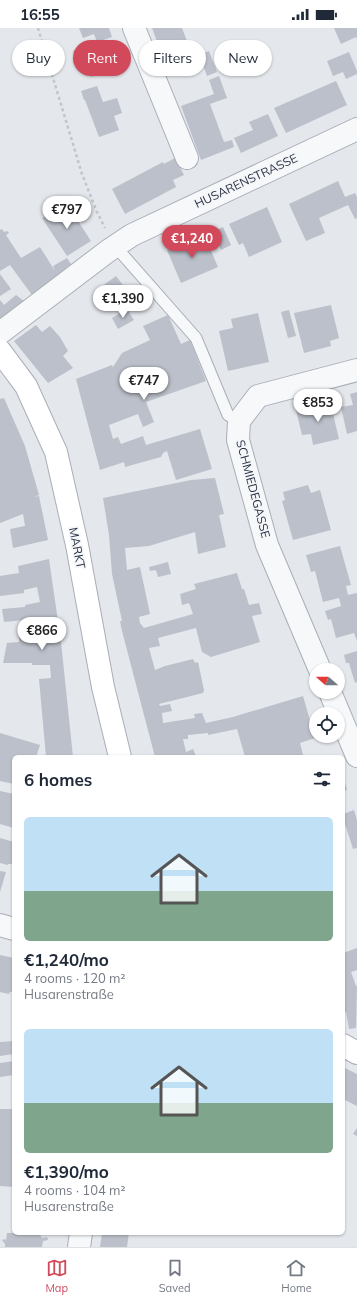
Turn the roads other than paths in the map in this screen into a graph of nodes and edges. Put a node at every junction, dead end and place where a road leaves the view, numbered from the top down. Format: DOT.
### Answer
graph roads {
  1 [pos="134,28"];
  2 [pos="357,129"];
  3 [pos="187,158"];
  4 [pos="115,246"];
  5 [pos="0,333"];
  6 [pos="0,351"];
  7 [pos="357,370"];
  8 [pos="239,421"];
  9 [pos="317,663"];
  10 [pos="333,699"];
  11 [pos="120,755"];
  12 [pos="357,756"];
  13 [pos="0,925"];
  14 [pos="12,928"];
  15 [pos="345,1046"];
  16 [pos="357,1053"];
  17 [pos="81,1235"];
  18 [pos="80,1247"];
  1 -- 3 [label="street"];
  2 -- 4 [label="street, HUSARENSTRASSE"];
  4 -- 5 [label="street, HUSARENSTRASSE"];
  4 -- 8 [label="lane"];
  6 -- 11 [label="main road, MARKT"];
  7 -- 8 [label="street"];
  8 -- 9 [label="street, SCHMIEDEGASSE"];
  10 -- 12 [label="street"];
  13 -- 14 [label="street"];
  15 -- 16 [label="main road"];
  17 -- 18 [label="street"];
}
